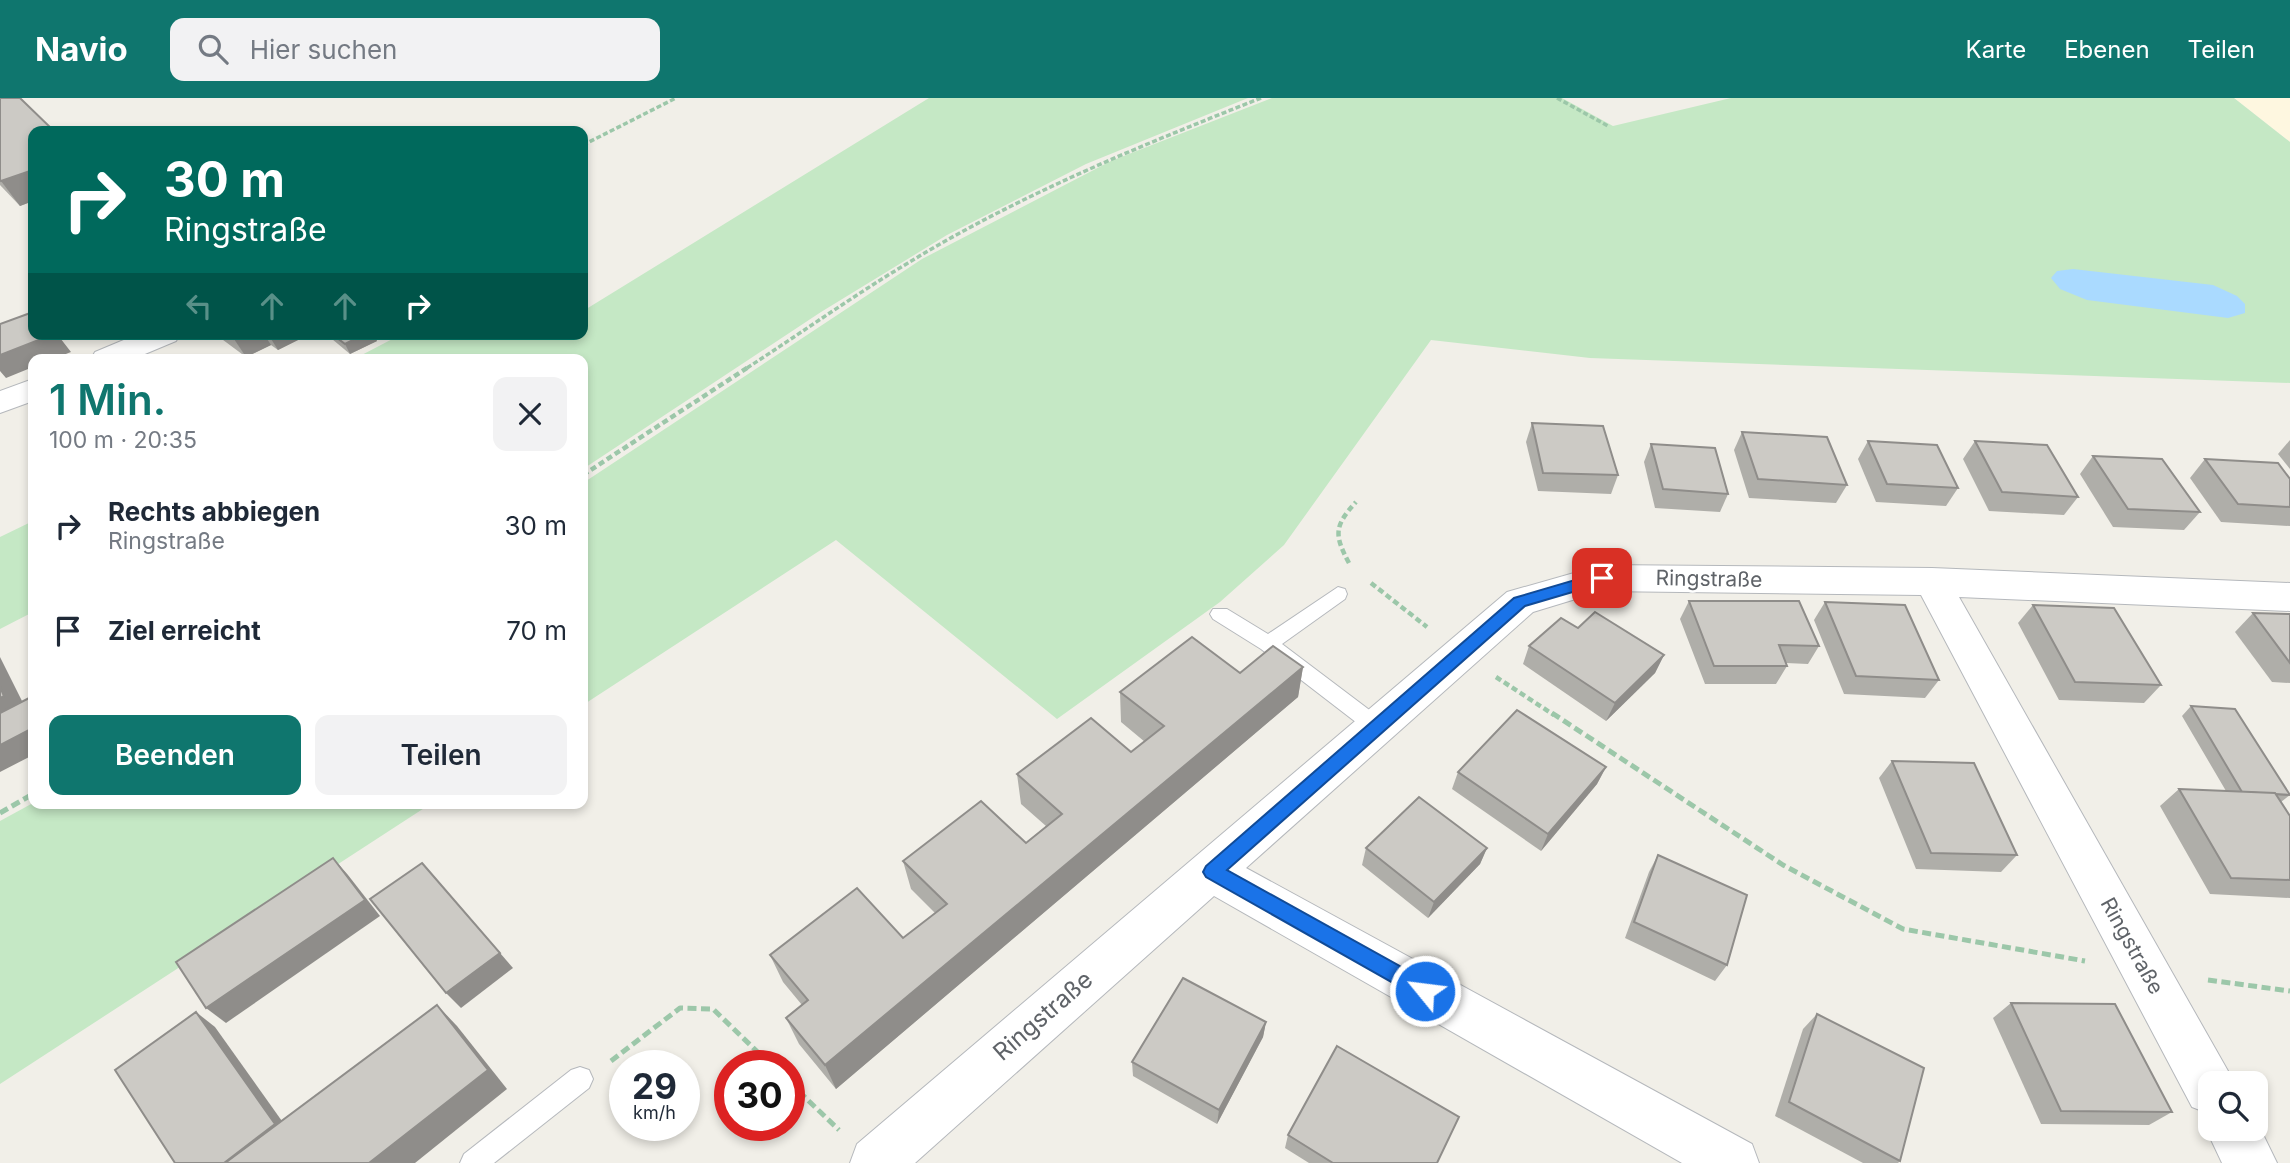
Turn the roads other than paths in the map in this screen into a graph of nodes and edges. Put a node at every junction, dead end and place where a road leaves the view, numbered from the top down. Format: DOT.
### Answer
graph roads {
  1 [pos="150,340"];
  2 [pos="118,354"];
  3 [pos="28,392"];
  4 [pos="0,403"];
  5 [pos="1933,582"];
  6 [pos="1338,594"];
  7 [pos="2290,597"];
  8 [pos="1220,614"];
  9 [pos="1268,644"];
  10 [pos="1377,727"];
  11 [pos="1212,872"];
  12 [pos="2200,1071"];
  13 [pos="580,1079"];
  14 [pos="2239,1141"];
  15 [pos="473,1163"];
  16 [pos="876,1163"];
  17 [pos="1733,1163"];
  18 [pos="2251,1163"];
  1 -- 2 [label="street"];
  3 -- 4 [label="street"];
  5 -- 7 [label="street, Ringstraße"];
  5 -- 10 [label="street, Ringstraße"];
  5 -- 12 [label="street, Ringstraße"];
  6 -- 9 [label="lane"];
  8 -- 9 [label="lane"];
  9 -- 10 [label="lane"];
  10 -- 11 [label="street, Ringstraße"];
  11 -- 16 [label="street, Ringstraße"];
  11 -- 17 [label="street"];
  13 -- 15 [label="lane"];
  14 -- 18 [label="street"];
}
